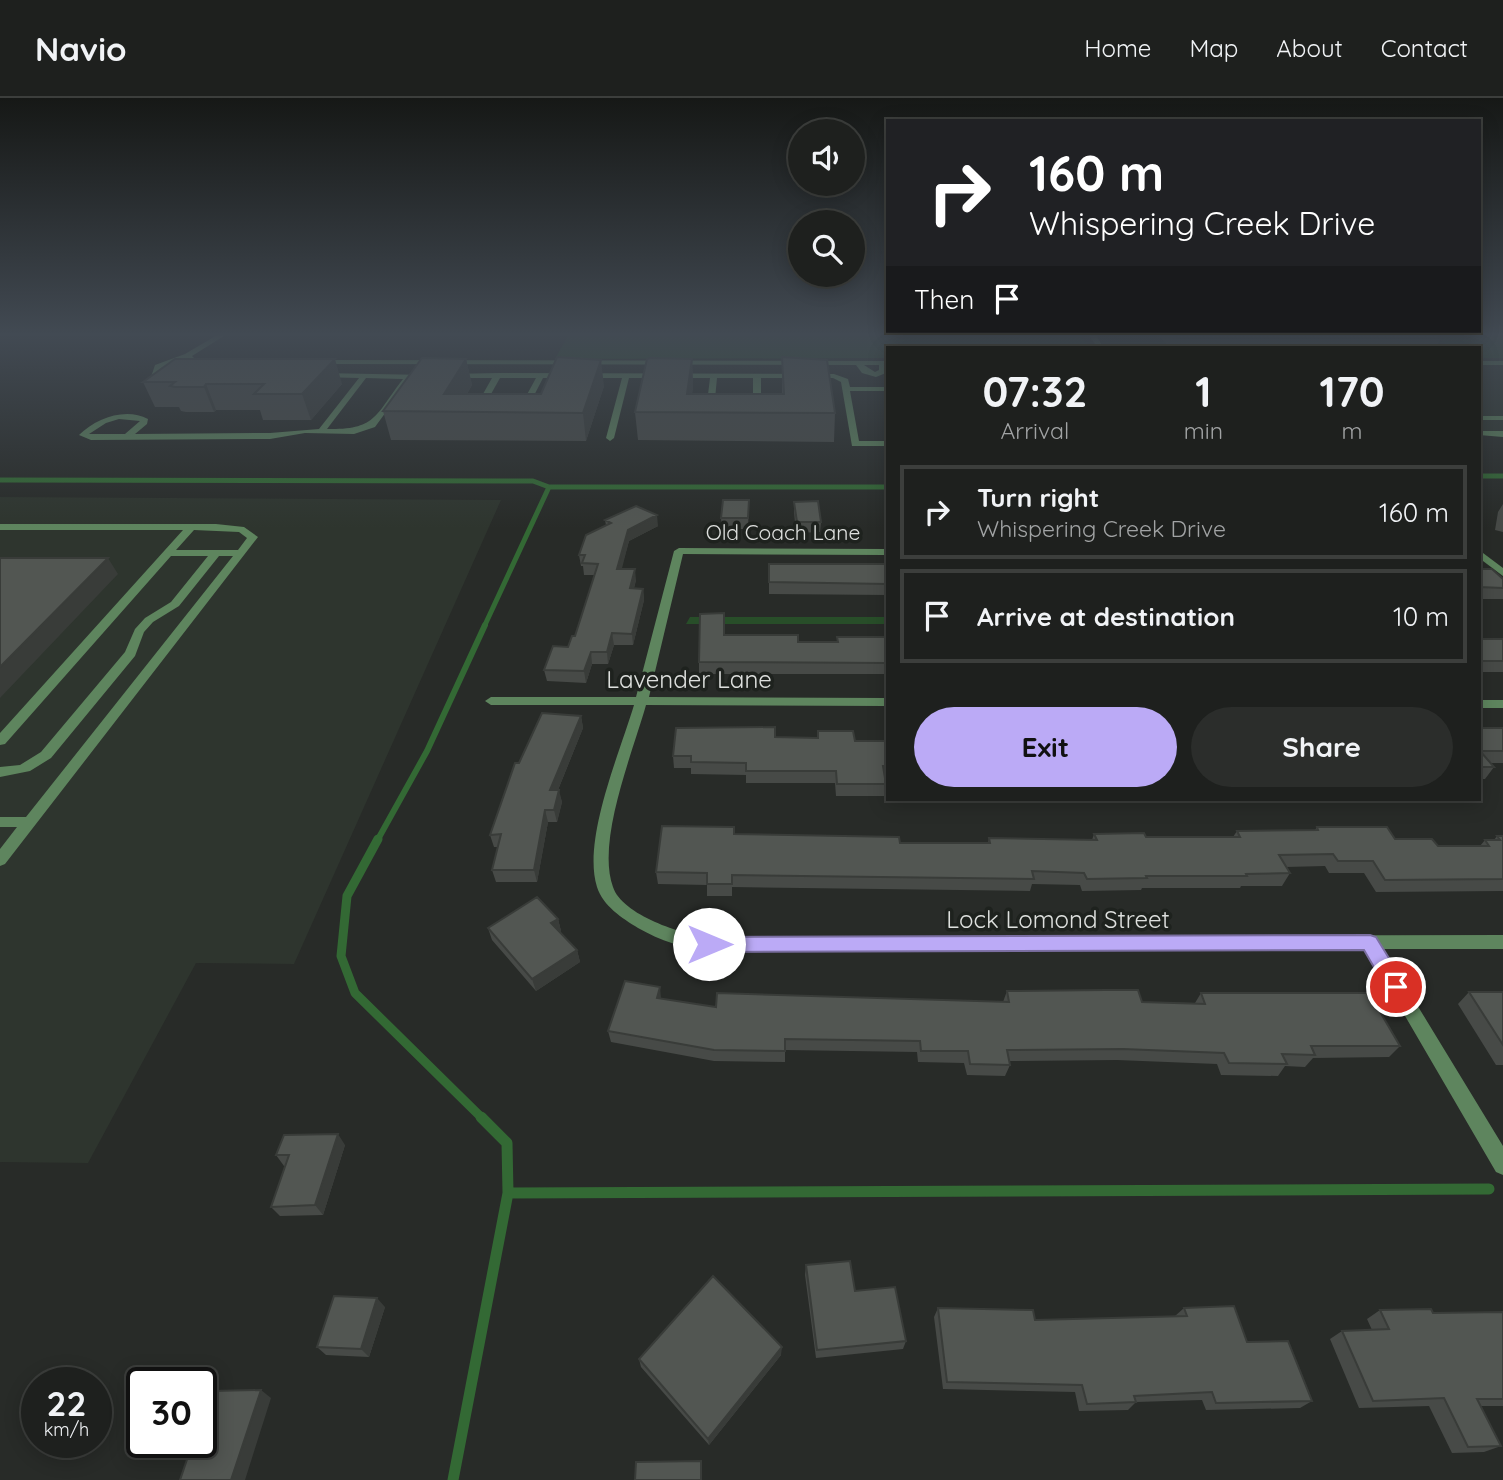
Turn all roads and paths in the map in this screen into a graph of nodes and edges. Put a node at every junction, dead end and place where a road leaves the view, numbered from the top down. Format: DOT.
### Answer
graph roads {
  1 [pos="346,398"];
  2 [pos="391,398"];
  3 [pos="485,398"];
  4 [pos="529,398"];
  5 [pos="620,398"];
  6 [pos="711,398"];
  7 [pos="758,398"];
  8 [pos="847,398"];
  9 [pos="489,411"];
  10 [pos="511,411"];
  11 [pos="722,411"];
  12 [pos="746,412"];
  13 [pos="1481,418"];
  14 [pos="1503,418"];
  15 [pos="320,433"];
  16 [pos="1481,433"];
  17 [pos="1503,433"];
  18 [pos="128,436"];
  19 [pos="610,438"];
  20 [pos="886,444"];
  21 [pos="0,527"];
  22 [pos="191,527"];
  23 [pos="886,552"];
  24 [pos="168,553"];
  25 [pos="216,553"];
  26 [pos="241,553"];
  27 [pos="1481,554"];
  28 [pos="1503,573"];
  29 [pos="491,701"];
  30 [pos="641,702"];
  31 [pos="886,702"];
  32 [pos="1481,704"];
  33 [pos="1503,704"];
  34 [pos="0,741"];
  35 [pos="0,772"];
  36 [pos="0,822"];
  37 [pos="30,822"];
  38 [pos="0,860"];
  39 [pos="1370,942"];
  40 [pos="1503,942"];
  41 [pos="1503,1165"];
  1 -- 15 [label="street"];
  2 -- 15 [label="street"];
  3 -- 9 [label="street"];
  4 -- 10 [label="street"];
  5 -- 19 [label="street"];
  6 -- 11 [label="street"];
  7 -- 12 [label="street"];
  8 -- 20 [label="street"];
  13 -- 14 [label="street"];
  15 -- 18 [label="street"];
  16 -- 17 [label="street"];
  18 -- 18 [label="street"];
  21 -- 22 [label="street"];
  22 -- 24 [label="street"];
  22 -- 26 [label="street"];
  23 -- 30 [label="street, Old Coach Lane"];
  24 -- 25 [label="street"];
  24 -- 34 [label="street"];
  25 -- 26 [label="street"];
  25 -- 35 [label="street"];
  26 -- 37 [label="street"];
  27 -- 28 [label="street"];
  29 -- 30 [label="street, Lavender Lane"];
  30 -- 31 [label="street, Lavender Lane"];
  30 -- 39 [label="street, Lock Lomond Street"];
  32 -- 33 [label="street"];
  36 -- 37 [label="street"];
  37 -- 38 [label="street"];
  39 -- 40 [label="street, Lock Lomond Street"];
  39 -- 41 [label="street"];
}
